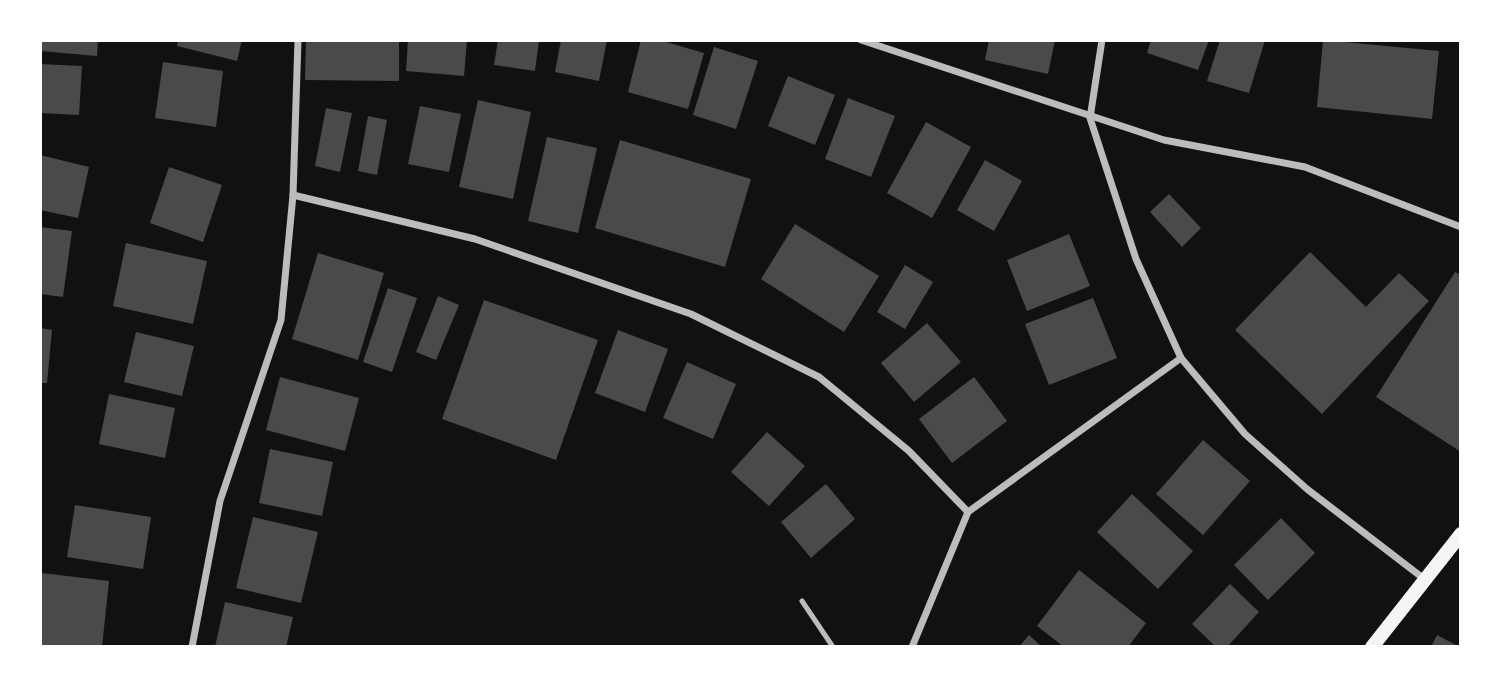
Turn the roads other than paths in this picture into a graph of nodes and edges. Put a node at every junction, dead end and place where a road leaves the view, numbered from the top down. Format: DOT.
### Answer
graph roads {
  1 [pos="298,40"];
  2 [pos="861,40"];
  3 [pos="1102,40"];
  4 [pos="1090,118"];
  5 [pos="293,195"];
  6 [pos="1461,227"];
  7 [pos="1181,358"];
  8 [pos="968,512"];
  9 [pos="1461,534"];
  10 [pos="1423,578"];
  11 [pos="802,601"];
  12 [pos="192,647"];
  13 [pos="833,647"];
  14 [pos="912,647"];
  15 [pos="1371,647"];
  1 -- 5 [label="street"];
  2 -- 4 [label="street"];
  3 -- 4 [label="street"];
  4 -- 6 [label="street"];
  4 -- 7 [label="street"];
  5 -- 8 [label="street"];
  5 -- 12 [label="street"];
  7 -- 8 [label="street"];
  7 -- 10 [label="street"];
  8 -- 14 [label="street"];
  9 -- 10 [label="main road"];
  10 -- 15 [label="main road"];
  11 -- 13 [label="lane"];
}
